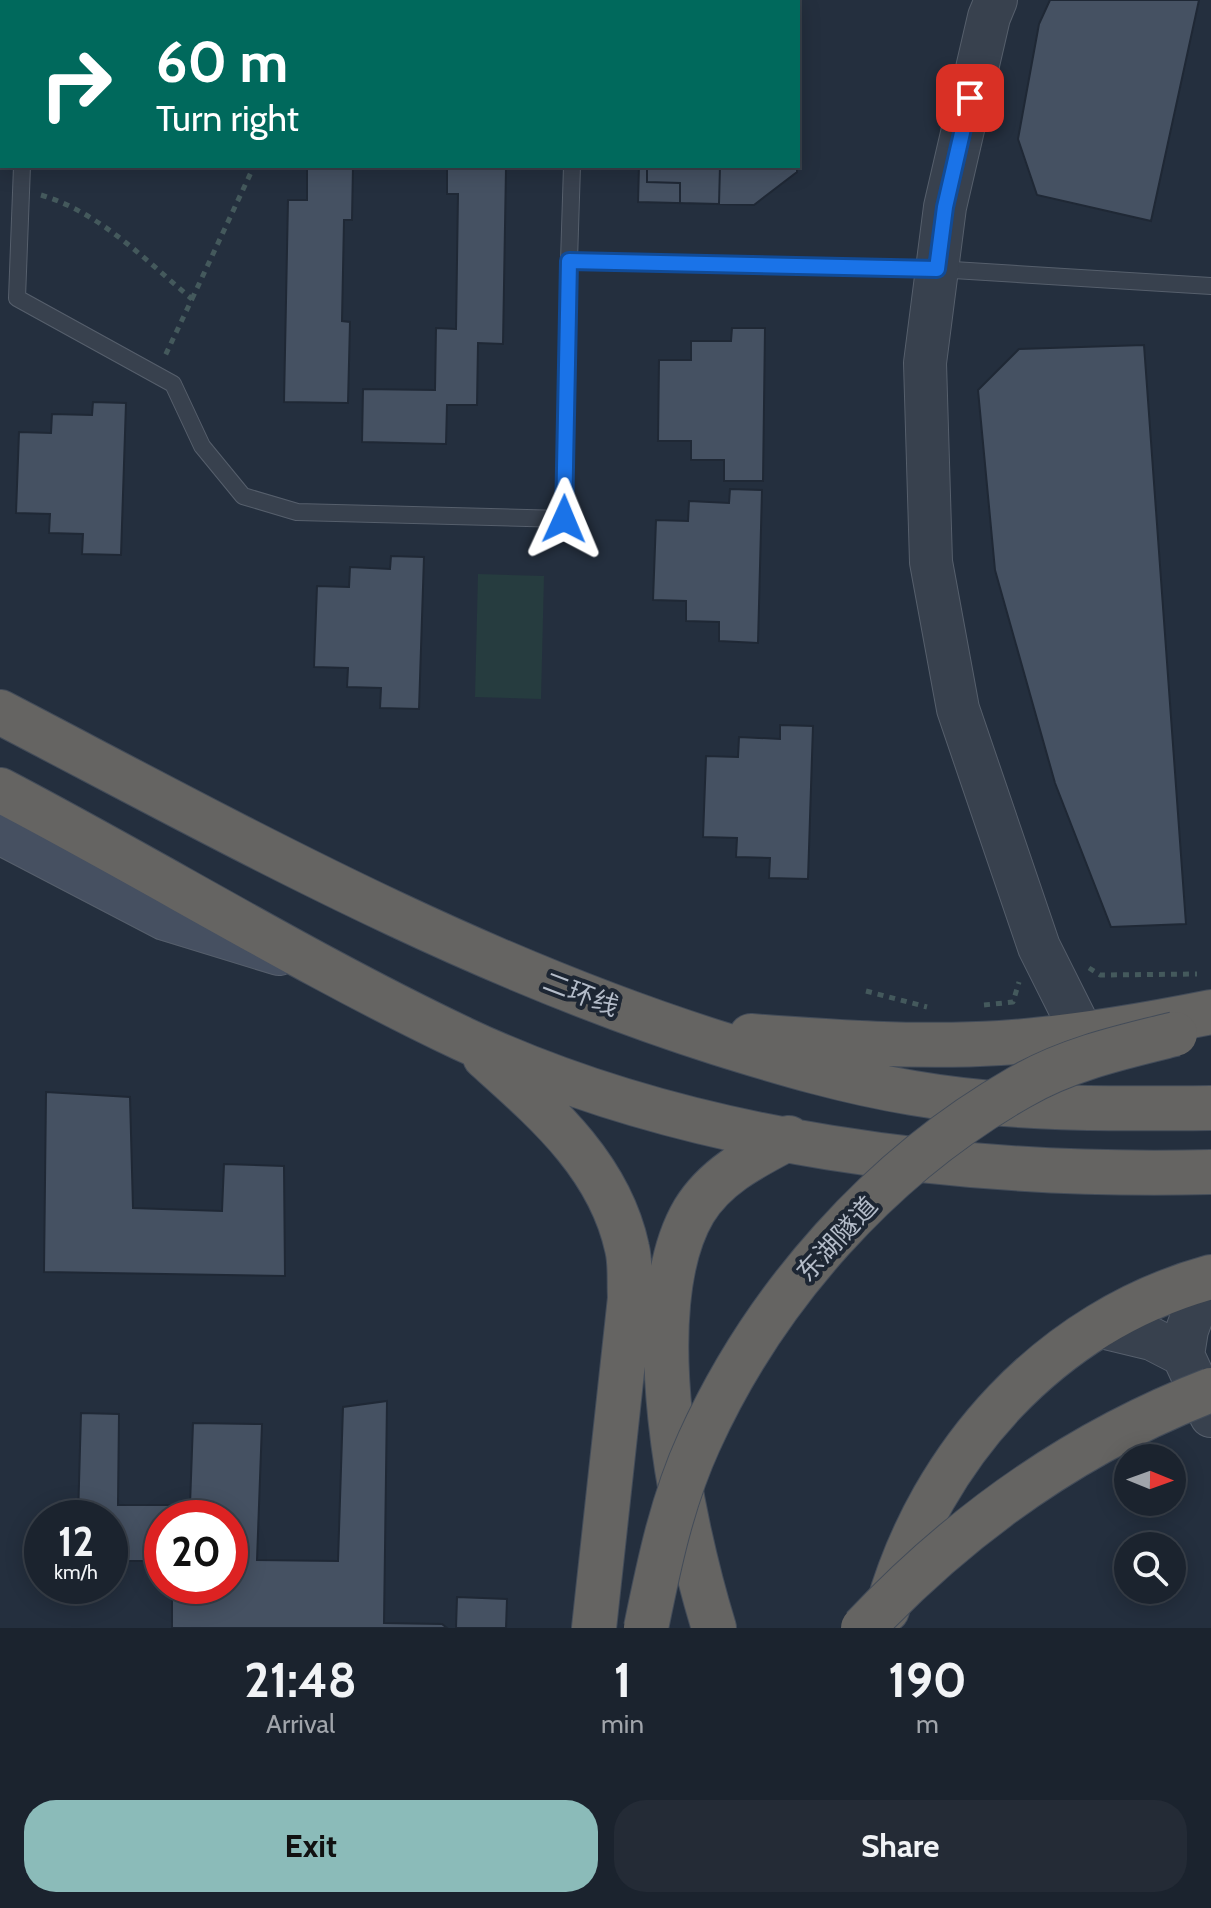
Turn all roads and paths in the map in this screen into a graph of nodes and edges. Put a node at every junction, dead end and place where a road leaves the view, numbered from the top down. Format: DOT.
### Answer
graph roads {
  1 [pos="996,0"];
  2 [pos="22,168"];
  3 [pos="253,168"];
  4 [pos="572,168"];
  5 [pos="21,189"];
  6 [pos="569,261"];
  7 [pos="937,269"];
  8 [pos="1211,286"];
  9 [pos="0,289"];
  10 [pos="17,298"];
  11 [pos="192,299"];
  12 [pos="156,375"];
  13 [pos="0,697"];
  14 [pos="0,712"];
  15 [pos="91,759"];
  16 [pos="0,790"];
  17 [pos="0,832"];
  18 [pos="318,964"];
  19 [pos="1080,964"];
  20 [pos="1023,972"];
  21 [pos="866,991"];
  22 [pos="970,1007"];
  23 [pos="942,1011"];
  24 [pos="1201,1015"];
  25 [pos="677,1030"];
  26 [pos="1083,1035"];
  27 [pos="465,1040"];
  28 [pos="1211,1108"];
  29 [pos="789,1138"];
  30 [pos="1211,1172"];
  31 [pos="1209,1277"];
  32 [pos="1098,1326"];
  33 [pos="1183,1355"];
  34 [pos="1211,1390"];
  35 [pos="1211,1416"];
  36 [pos="594,1628"];
  37 [pos="646,1628"];
  38 [pos="714,1628"];
  39 [pos="863,1628"];
  40 [pos="882,1628"];
  1 -- 7 [label="street"];
  2 -- 5 [label="lane"];
  3 -- 11 [label="path"];
  4 -- 6 [label="lane"];
  5 -- 10 [label="lane"];
  5 -- 11 [label="path"];
  6 -- 7 [label="lane"];
  6 -- 12 [label="lane"];
  7 -- 8 [label="lane"];
  7 -- 26 [label="street"];
  9 -- 10 [label="lane"];
  10 -- 12 [label="lane"];
  11 -- 12 [label="path"];
  13 -- 15 [label="main road"];
  14 -- 15 [label="highway, 二环线"];
  15 -- 25 [label="highway, 二环线"];
  16 -- 18 [label="highway"];
  17 -- 18 [label="main road"];
  18 -- 27 [label="highway"];
  19 -- 24 [label="path"];
  20 -- 22 [label="path"];
  21 -- 23 [label="path"];
  24 -- 26 [label="highway"];
  24 -- 37 [label="highway, 东湖隧道, bridge"];
  25 -- 26 [label="highway"];
  25 -- 28 [label="highway, 二环线"];
  27 -- 29 [label="highway"];
  27 -- 36 [label="highway"];
  29 -- 30 [label="highway"];
  29 -- 38 [label="highway"];
  31 -- 32 [label="highway"];
  31 -- 33 [label="street"];
  32 -- 33 [label="street"];
  32 -- 40 [label="highway"];
  33 -- 35 [label="street"];
  34 -- 39 [label="highway, bridge"];
}
